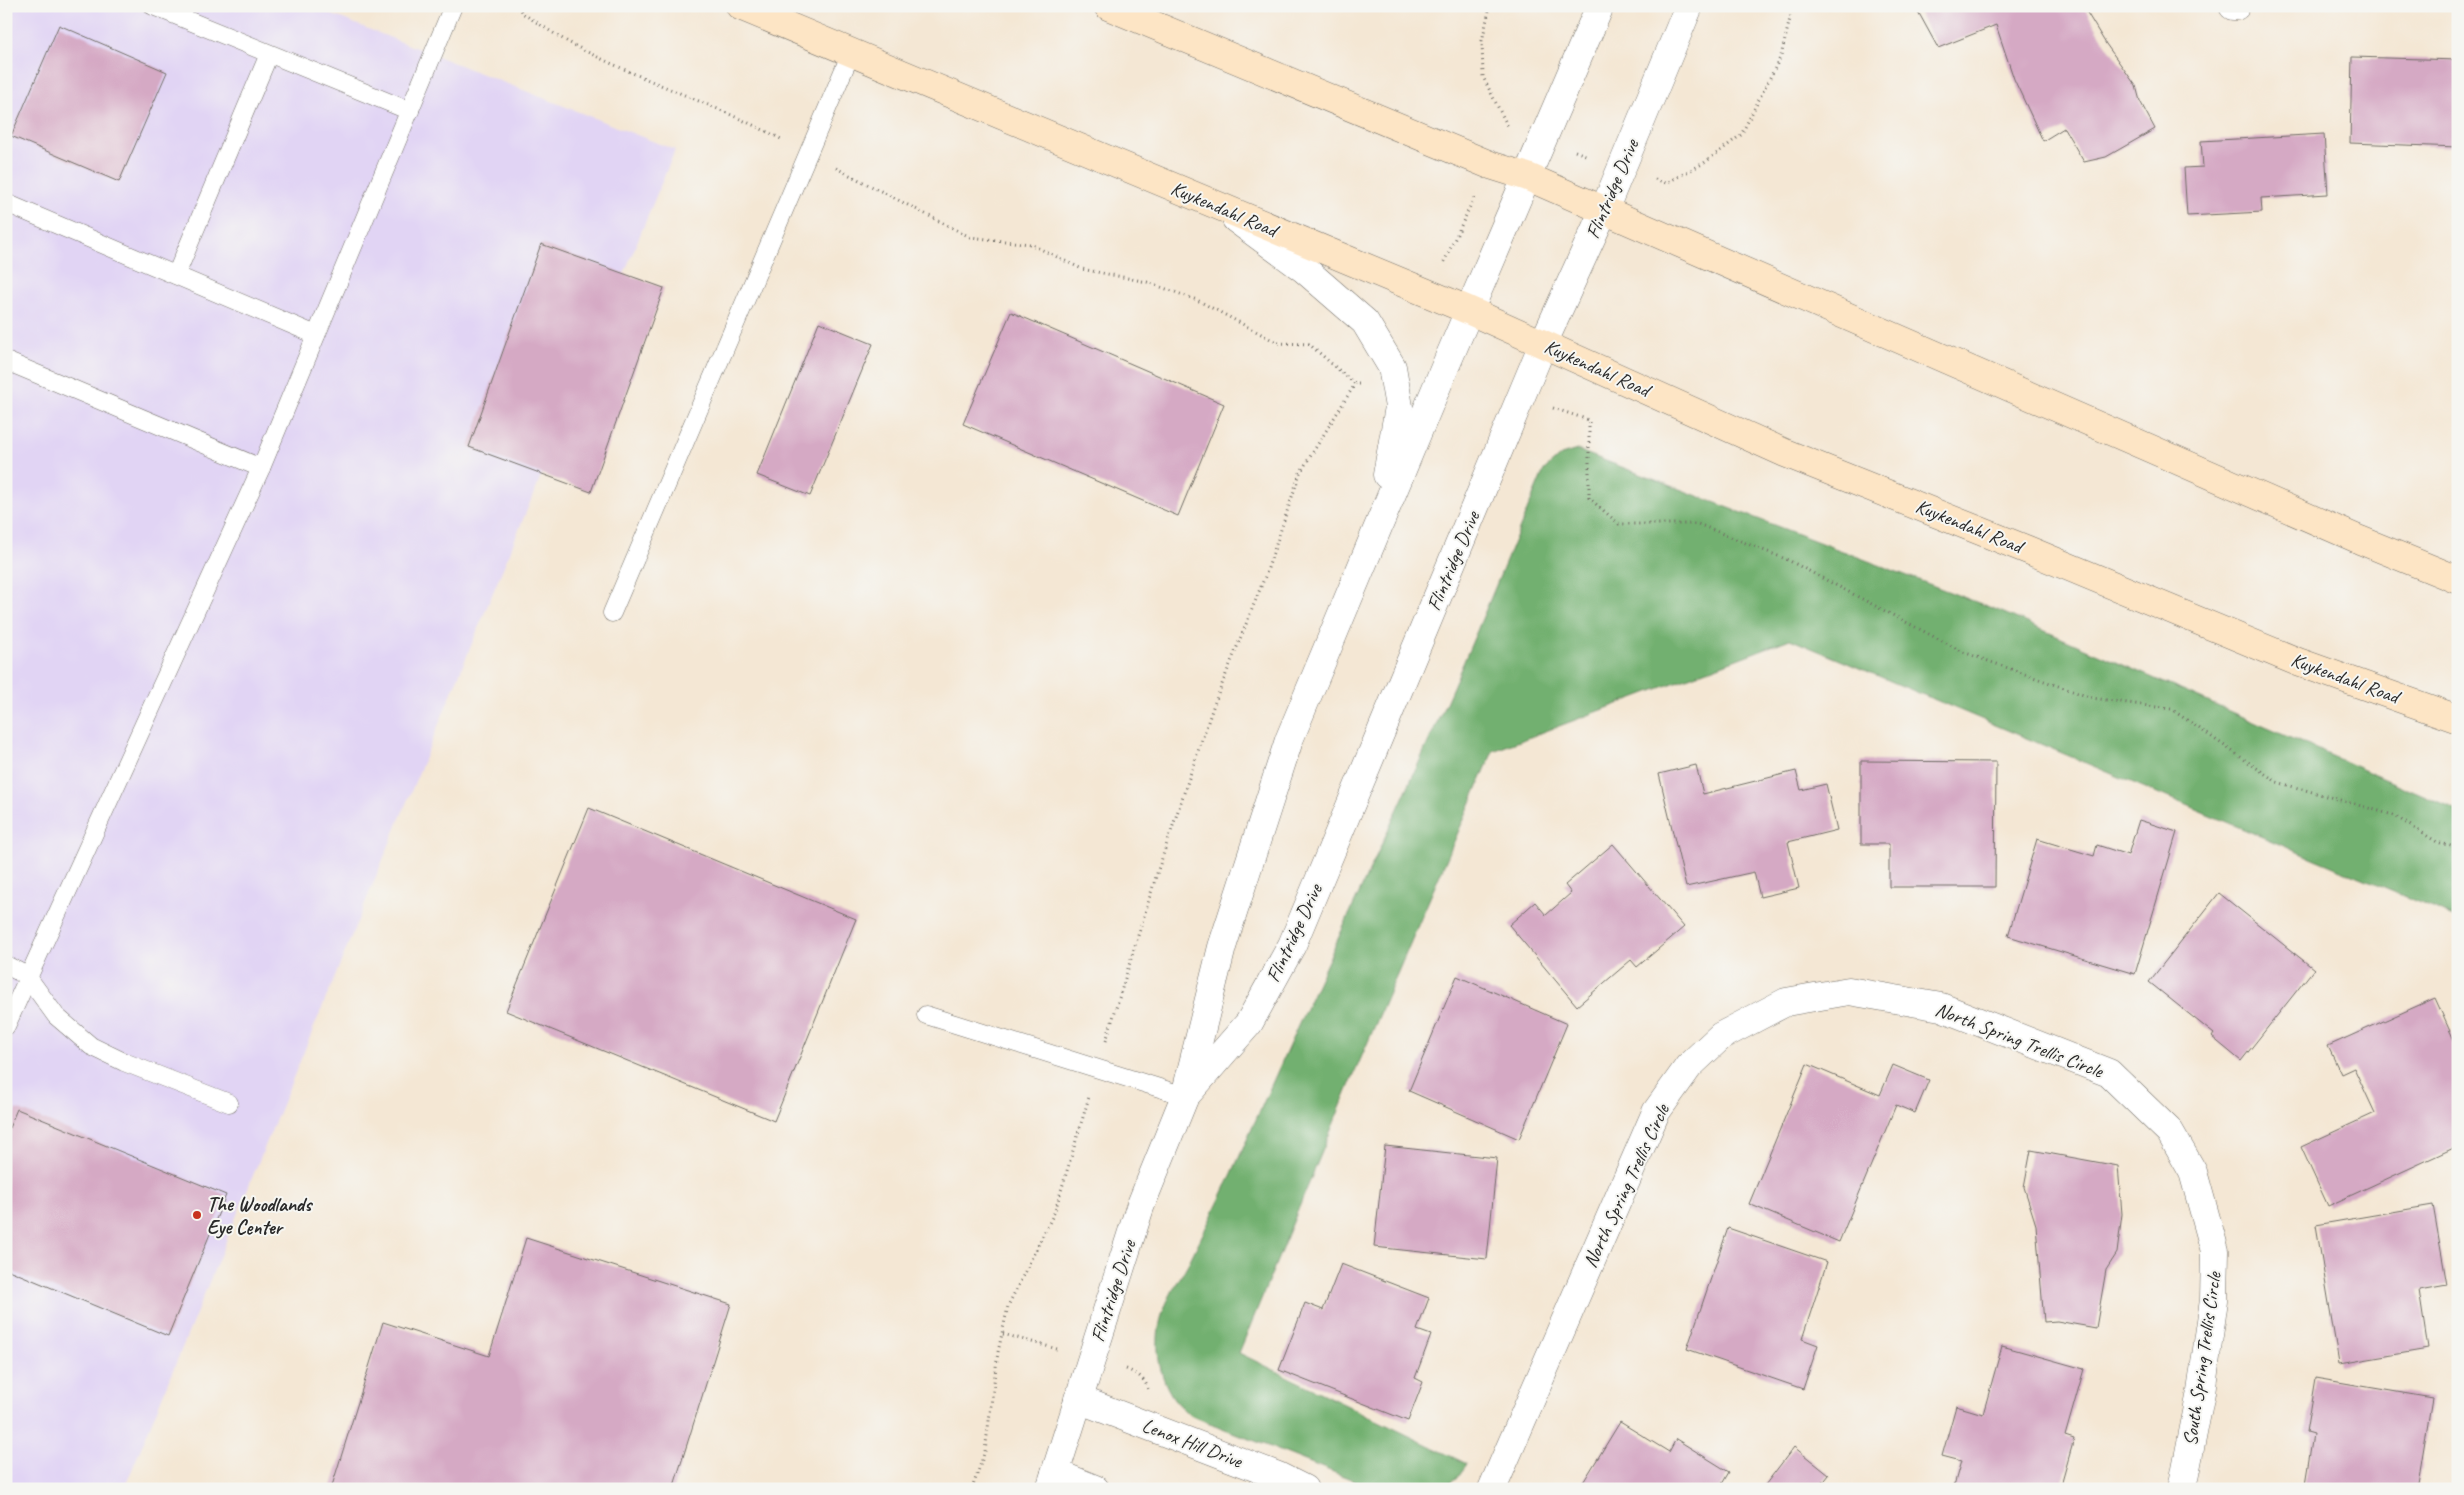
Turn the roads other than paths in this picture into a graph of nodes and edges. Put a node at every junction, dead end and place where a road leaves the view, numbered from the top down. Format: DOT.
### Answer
graph roads {
  1 [pos="153,6"];
  2 [pos="453,6"];
  3 [pos="740,6"];
  4 [pos="1108,6"];
  5 [pos="1600,6"];
  6 [pos="1689,6"];
  7 [pos="851,53"];
  8 [pos="269,54"];
  9 [pos="410,111"];
  10 [pos="1528,177"];
  11 [pos="6,203"];
  12 [pos="1223,209"];
  13 [pos="1604,210"];
  14 [pos="176,275"];
  15 [pos="1468,310"];
  16 [pos="316,335"];
  17 [pos="1543,344"];
  18 [pos="6,361"];
  19 [pos="261,468"];
  20 [pos="1380,522"];
  21 [pos="2458,580"];
  22 [pos="612,613"];
  23 [pos="2458,719"];
  24 [pos="6,965"];
  25 [pos="27,976"];
  26 [pos="926,1015"];
  27 [pos="6,1026"];
  28 [pos="1185,1096"];
  29 [pos="229,1103"];
  30 [pos="2193,1172"];
  31 [pos="1078,1399"];
  32 [pos="1053,1481"];
  33 [pos="1095,1489"];
  34 [pos="1304,1489"];
  35 [pos="1492,1489"];
  36 [pos="2182,1489"];
  1 -- 8 [label="lane"];
  2 -- 9 [label="lane"];
  3 -- 7 [label="main road, Kuykendahl Road"];
  4 -- 10 [label="main road"];
  5 -- 10 [label="street, Flintridge Drive"];
  6 -- 13 [label="street, Flintridge Drive"];
  7 -- 12 [label="main road, Kuykendahl Road"];
  7 -- 22 [label="lane"];
  8 -- 9 [label="lane"];
  8 -- 14 [label="lane"];
  9 -- 16 [label="lane"];
  10 -- 13 [label="main road"];
  10 -- 15 [label="street, Flintridge Drive"];
  11 -- 14 [label="lane"];
  12 -- 15 [label="main road, Kuykendahl Road"];
  12 -- 20 [label="street"];
  13 -- 17 [label="street, Flintridge Drive"];
  13 -- 21 [label="main road"];
  14 -- 16 [label="lane"];
  15 -- 17 [label="main road, Kuykendahl Road"];
  15 -- 20 [label="street, Flintridge Drive"];
  16 -- 19 [label="lane"];
  17 -- 23 [label="main road, Kuykendahl Road"];
  17 -- 28 [label="street, Flintridge Drive"];
  18 -- 19 [label="lane"];
  19 -- 25 [label="lane"];
  20 -- 28 [label="street, Flintridge Drive"];
  24 -- 25 [label="lane"];
  25 -- 27 [label="lane"];
  25 -- 29 [label="lane"];
  26 -- 28 [label="lane"];
  28 -- 31 [label="street, Flintridge Drive"];
  30 -- 35 [label="street, North Spring Trellis Circle"];
  30 -- 36 [label="street, South Spring Trellis Circle"];
  31 -- 32 [label="street, Flintridge Drive"];
  31 -- 34 [label="street, Lenox Hill Drive"];
  32 -- 33 [label="street"];
}
